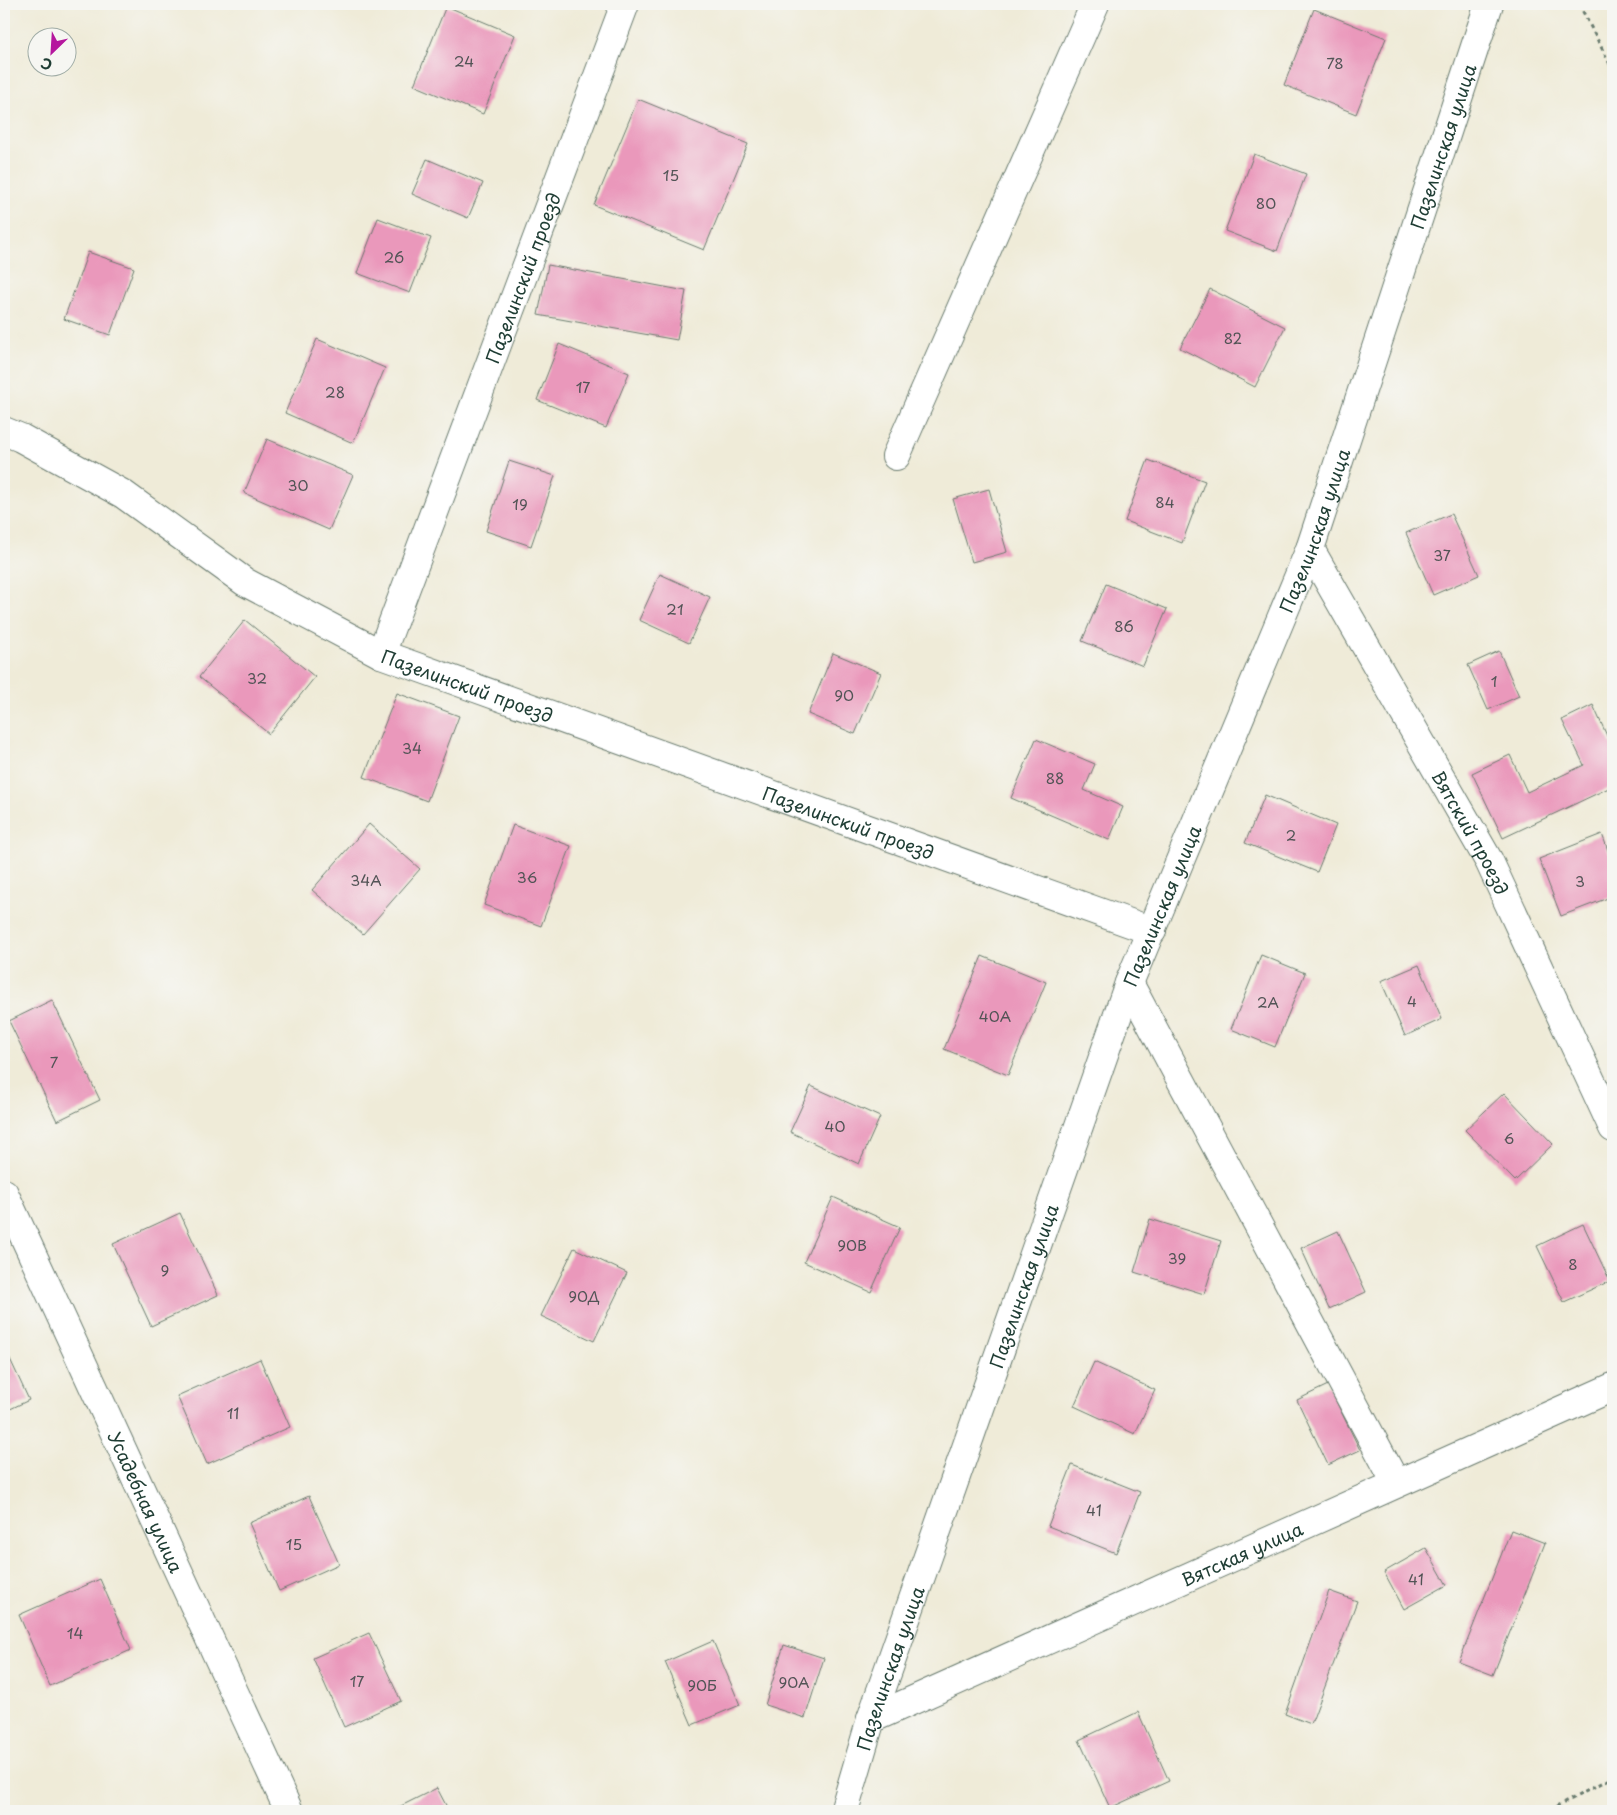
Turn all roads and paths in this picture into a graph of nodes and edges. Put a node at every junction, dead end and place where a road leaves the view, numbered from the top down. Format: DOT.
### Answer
graph roads {
  1 [pos="625,4"];
  2 [pos="1095,4"];
  3 [pos="1489,4"];
  4 [pos="1580,4"];
  5 [pos="1613,70"];
  6 [pos="4,431"];
  7 [pos="896,456"];
  8 [pos="1310,549"];
  9 [pos="381,654"];
  10 [pos="1152,931"];
  11 [pos="1129,984"];
  12 [pos="1613,1128"];
  13 [pos="4,1193"];
  14 [pos="1613,1386"];
  15 [pos="1396,1483"];
  16 [pos="871,1719"];
  17 [pos="1613,1778"];
  18 [pos="290,1811"];
  19 [pos="844,1811"];
  20 [pos="1549,1811"];
  1 -- 9 [label="street, Пазелинский проезд"];
  2 -- 7 [label="street"];
  3 -- 8 [label="street, Пазелинская улица"];
  4 -- 5 [label="path"];
  6 -- 9 [label="street"];
  8 -- 10 [label="street, Пазелинская улица"];
  8 -- 12 [label="street, Вятский проезд"];
  9 -- 10 [label="street, Пазелинский проезд"];
  10 -- 11 [label="street, Пазелинская улица"];
  11 -- 15 [label="street"];
  11 -- 16 [label="street, Пазелинская улица"];
  13 -- 18 [label="street, Усадебная улица"];
  14 -- 15 [label="street, Вятская улица"];
  15 -- 16 [label="street, Вятская улица"];
  16 -- 19 [label="street, Пазелинская улица"];
  17 -- 20 [label="path"];
}
